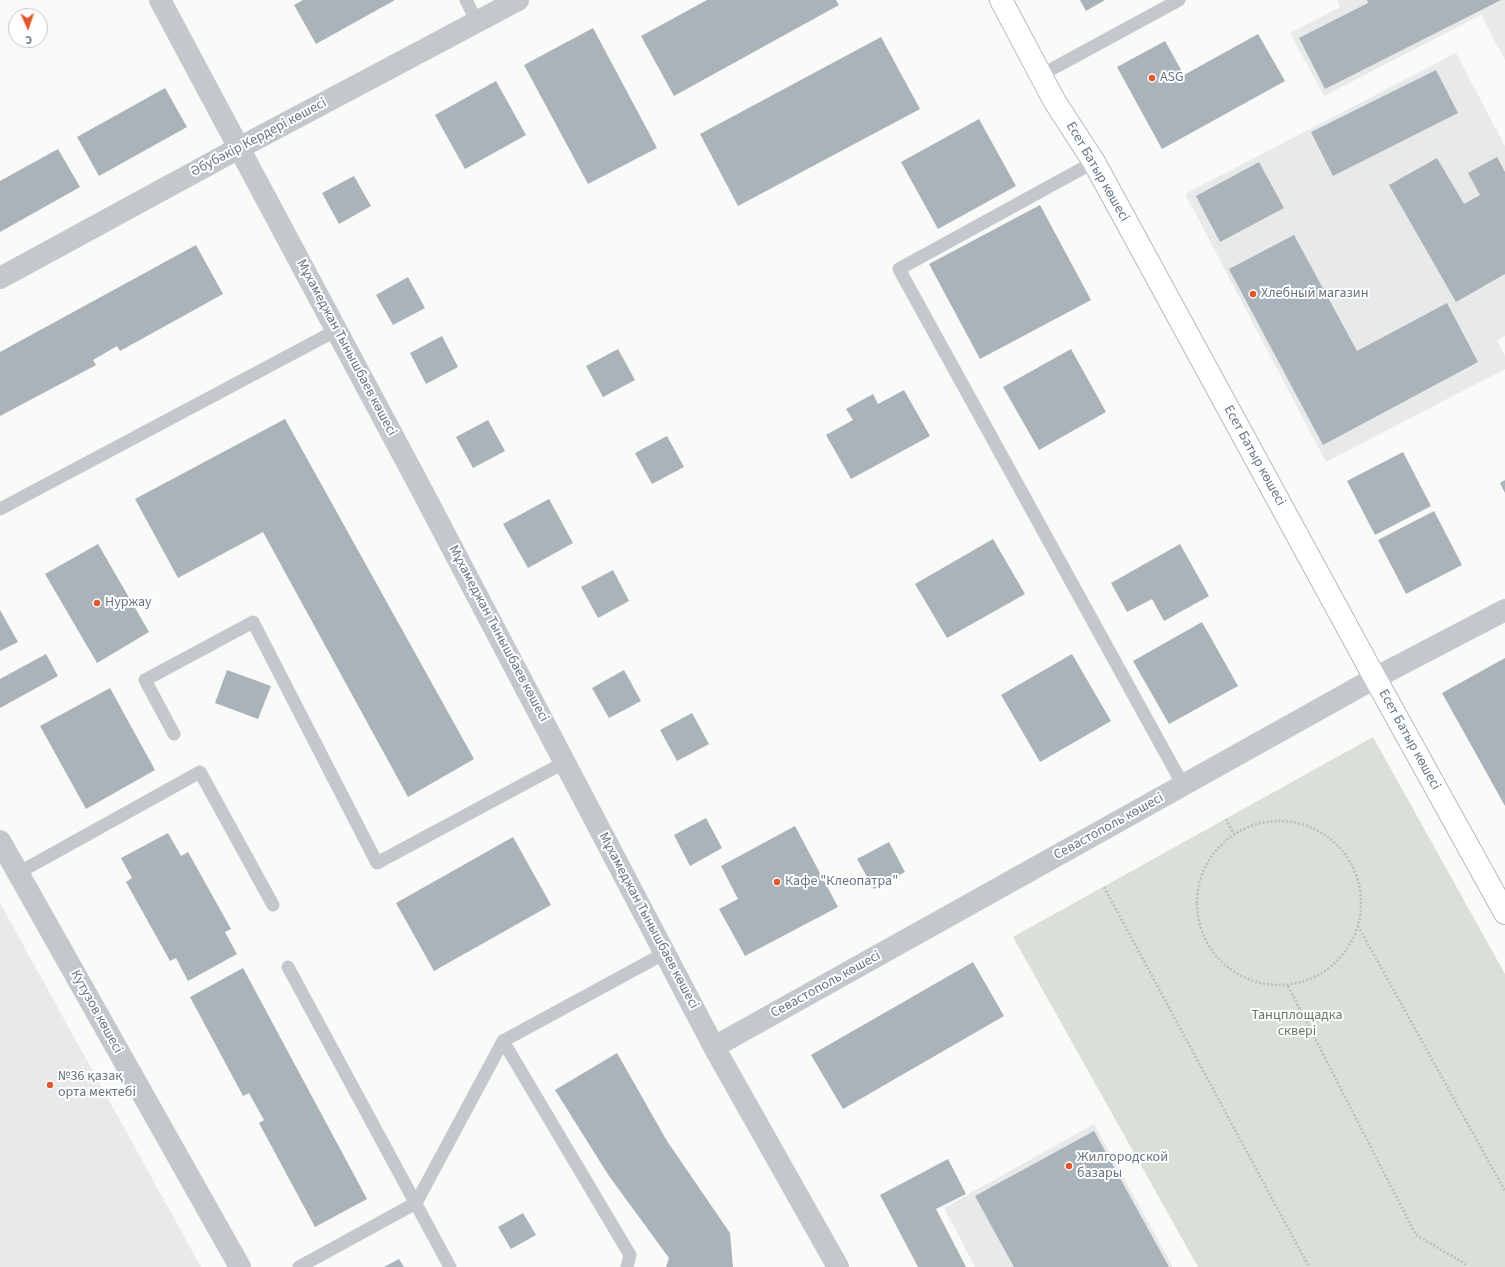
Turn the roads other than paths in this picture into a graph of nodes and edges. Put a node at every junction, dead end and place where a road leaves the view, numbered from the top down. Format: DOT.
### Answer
graph roads {
  1 [pos="160,0"];
  2 [pos="466,0"];
  3 [pos="518,0"];
  4 [pos="1002,0"];
  5 [pos="1180,0"];
  6 [pos="1164,4"];
  7 [pos="477,22"];
  8 [pos="1041,75"];
  9 [pos="239,148"];
  10 [pos="1094,162"];
  11 [pos="0,278"];
  12 [pos="337,330"];
  13 [pos="0,510"];
  14 [pos="1505,610"];
  15 [pos="1375,678"];
  16 [pos="174,734"];
  17 [pos="565,762"];
  18 [pos="1183,786"];
  19 [pos="0,841"];
  20 [pos="18,873"];
  21 [pos="273,905"];
  22 [pos="1505,913"];
  23 [pos="665,953"];
  24 [pos="288,967"];
  25 [pos="502,1041"];
  26 [pos="714,1047"];
  27 [pos="416,1203"];
  28 [pos="240,1267"];
  29 [pos="298,1267"];
  30 [pos="450,1267"];
  31 [pos="627,1267"];
  32 [pos="838,1267"];
  1 -- 9 [label="street, Мұхамеджан Тынышбаев көшесі"];
  2 -- 7 [label="lane"];
  3 -- 7 [label="street, Әбубәкір Кердері көшесі"];
  4 -- 8 [label="street, Есет Батыр көшесі"];
  5 -- 6 [label="lane"];
  6 -- 8 [label="lane"];
  7 -- 9 [label="street, Әбубәкір Кердері көшесі"];
  8 -- 10 [label="street, Есет Батыр көшесі"];
  9 -- 11 [label="street, Әбубәкір Кердері көшесі"];
  9 -- 12 [label="street, Мұхамеджан Тынышбаев көшесі"];
  10 -- 15 [label="street, Есет Батыр көшесі"];
  10 -- 18 [label="lane"];
  12 -- 13 [label="lane"];
  12 -- 17 [label="street, Мұхамеджан Тынышбаев көшесі"];
  14 -- 15 [label="street, Севастополь көшесі"];
  15 -- 18 [label="street, Севастополь көшесі"];
  15 -- 22 [label="street, Есет Батыр көшесі"];
  16 -- 17 [label="lane"];
  17 -- 23 [label="street, Мұхамеджан Тынышбаев көшесі"];
  18 -- 26 [label="street, Севастополь көшесі"];
  19 -- 20 [label="street, Кутузов көшесі"];
  20 -- 21 [label="lane"];
  20 -- 28 [label="street, Кутузов көшесі"];
  23 -- 25 [label="lane"];
  23 -- 26 [label="street, Мұхамеджан Тынышбаев көшесі"];
  24 -- 27 [label="lane"];
  25 -- 27 [label="lane"];
  25 -- 31 [label="lane"];
  26 -- 32 [label="street, Мұхамеджан Тынышбаев көшесі"];
  27 -- 29 [label="lane"];
  27 -- 30 [label="lane"];
}
